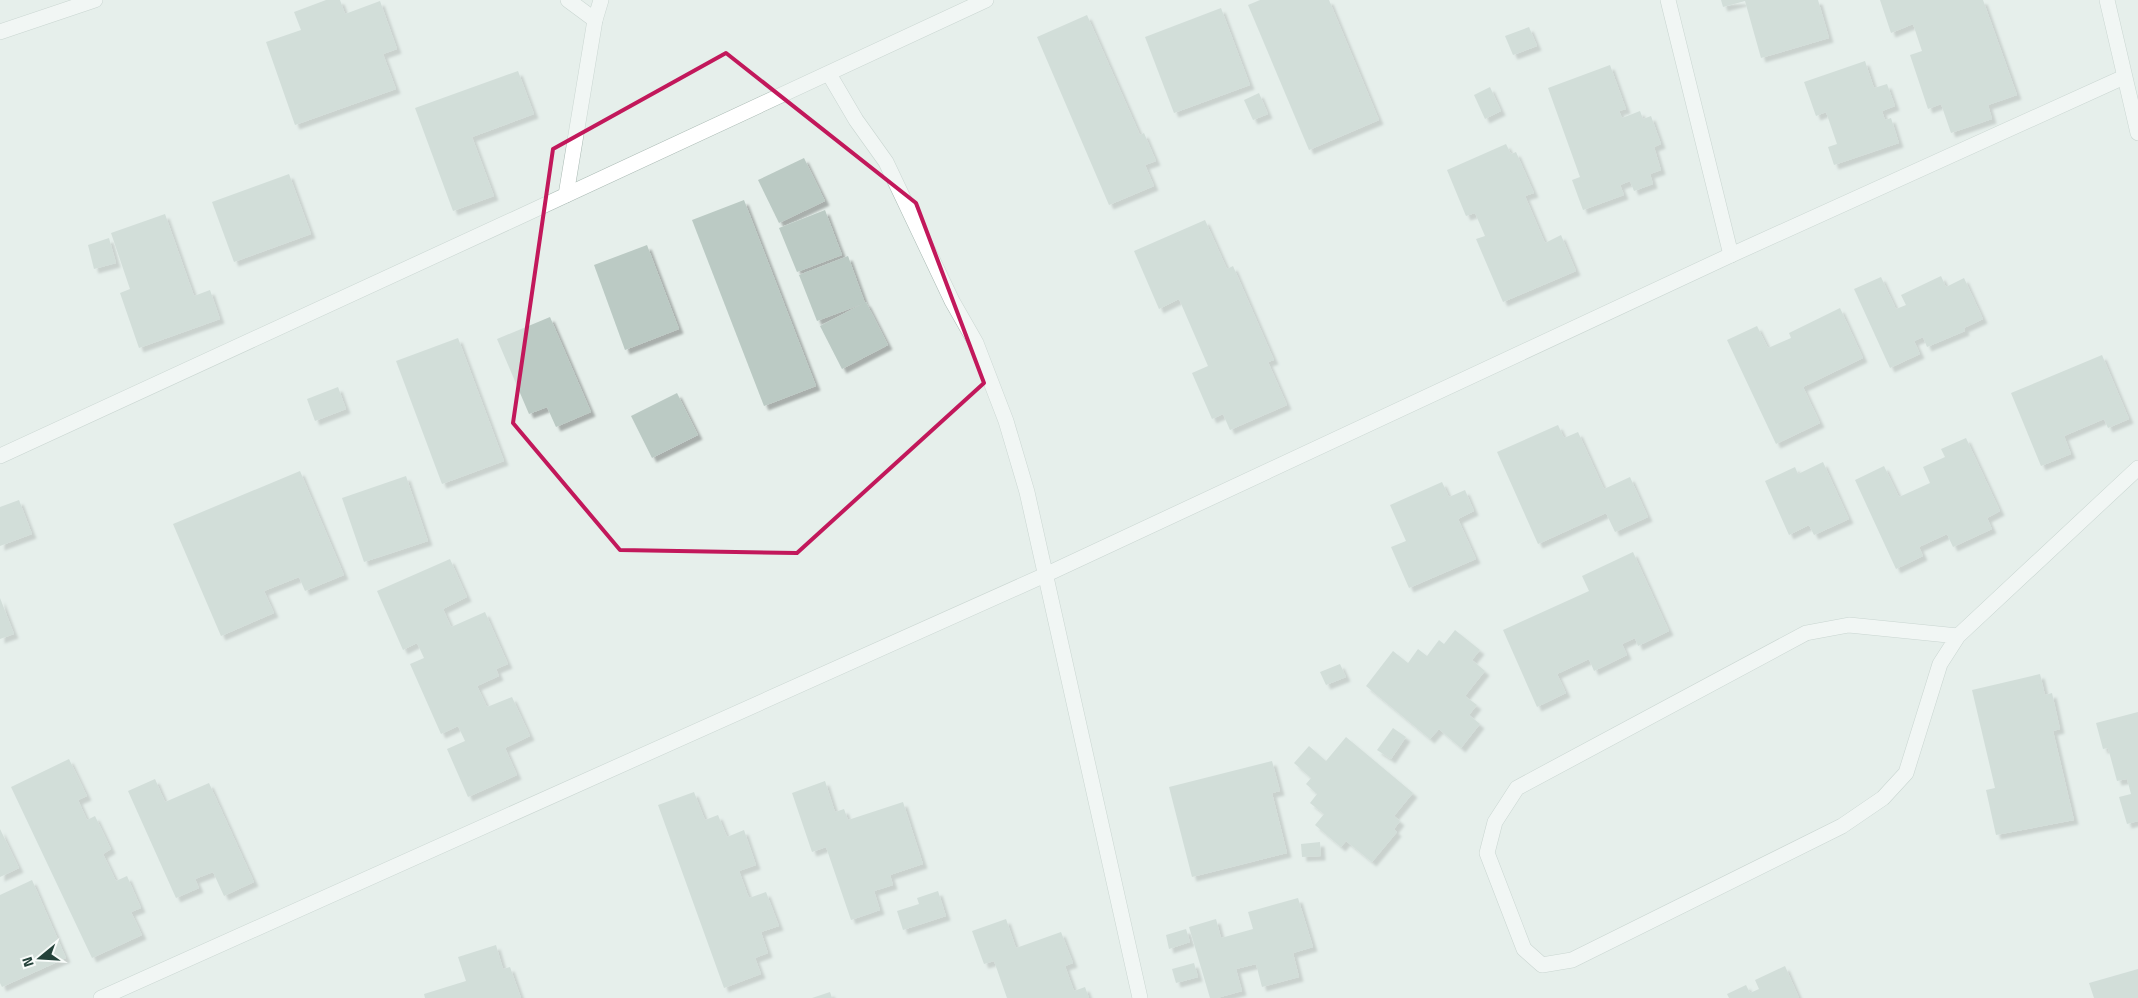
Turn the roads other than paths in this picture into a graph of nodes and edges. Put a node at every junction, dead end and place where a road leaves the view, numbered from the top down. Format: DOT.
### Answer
graph roads {
  1 [pos="95,0"];
  2 [pos="568,0"];
  3 [pos="601,0"];
  4 [pos="986,0"];
  5 [pos="1668,0"];
  6 [pos="2107,0"];
  7 [pos="595,20"];
  8 [pos="0,32"];
  9 [pos="829,74"];
  10 [pos="2124,77"];
  11 [pos="2138,133"];
  12 [pos="566,195"];
  13 [pos="1731,255"];
  14 [pos="0,456"];
  15 [pos="2138,468"];
  16 [pos="1045,576"];
  17 [pos="1958,636"];
  18 [pos="101,998"];
  19 [pos="1140,998"];
  1 -- 8 [label="street"];
  2 -- 7 [label="street"];
  3 -- 7 [label="street"];
  4 -- 9 [label="street"];
  5 -- 13 [label="street"];
  6 -- 10 [label="street"];
  7 -- 12 [label="street"];
  9 -- 12 [label="street"];
  9 -- 16 [label="street"];
  10 -- 11 [label="street"];
  10 -- 13 [label="street"];
  12 -- 14 [label="street"];
  13 -- 16 [label="street"];
  15 -- 17 [label="street"];
  16 -- 18 [label="street"];
  16 -- 19 [label="street"];
  17 -- 17 [label="street"];
}
